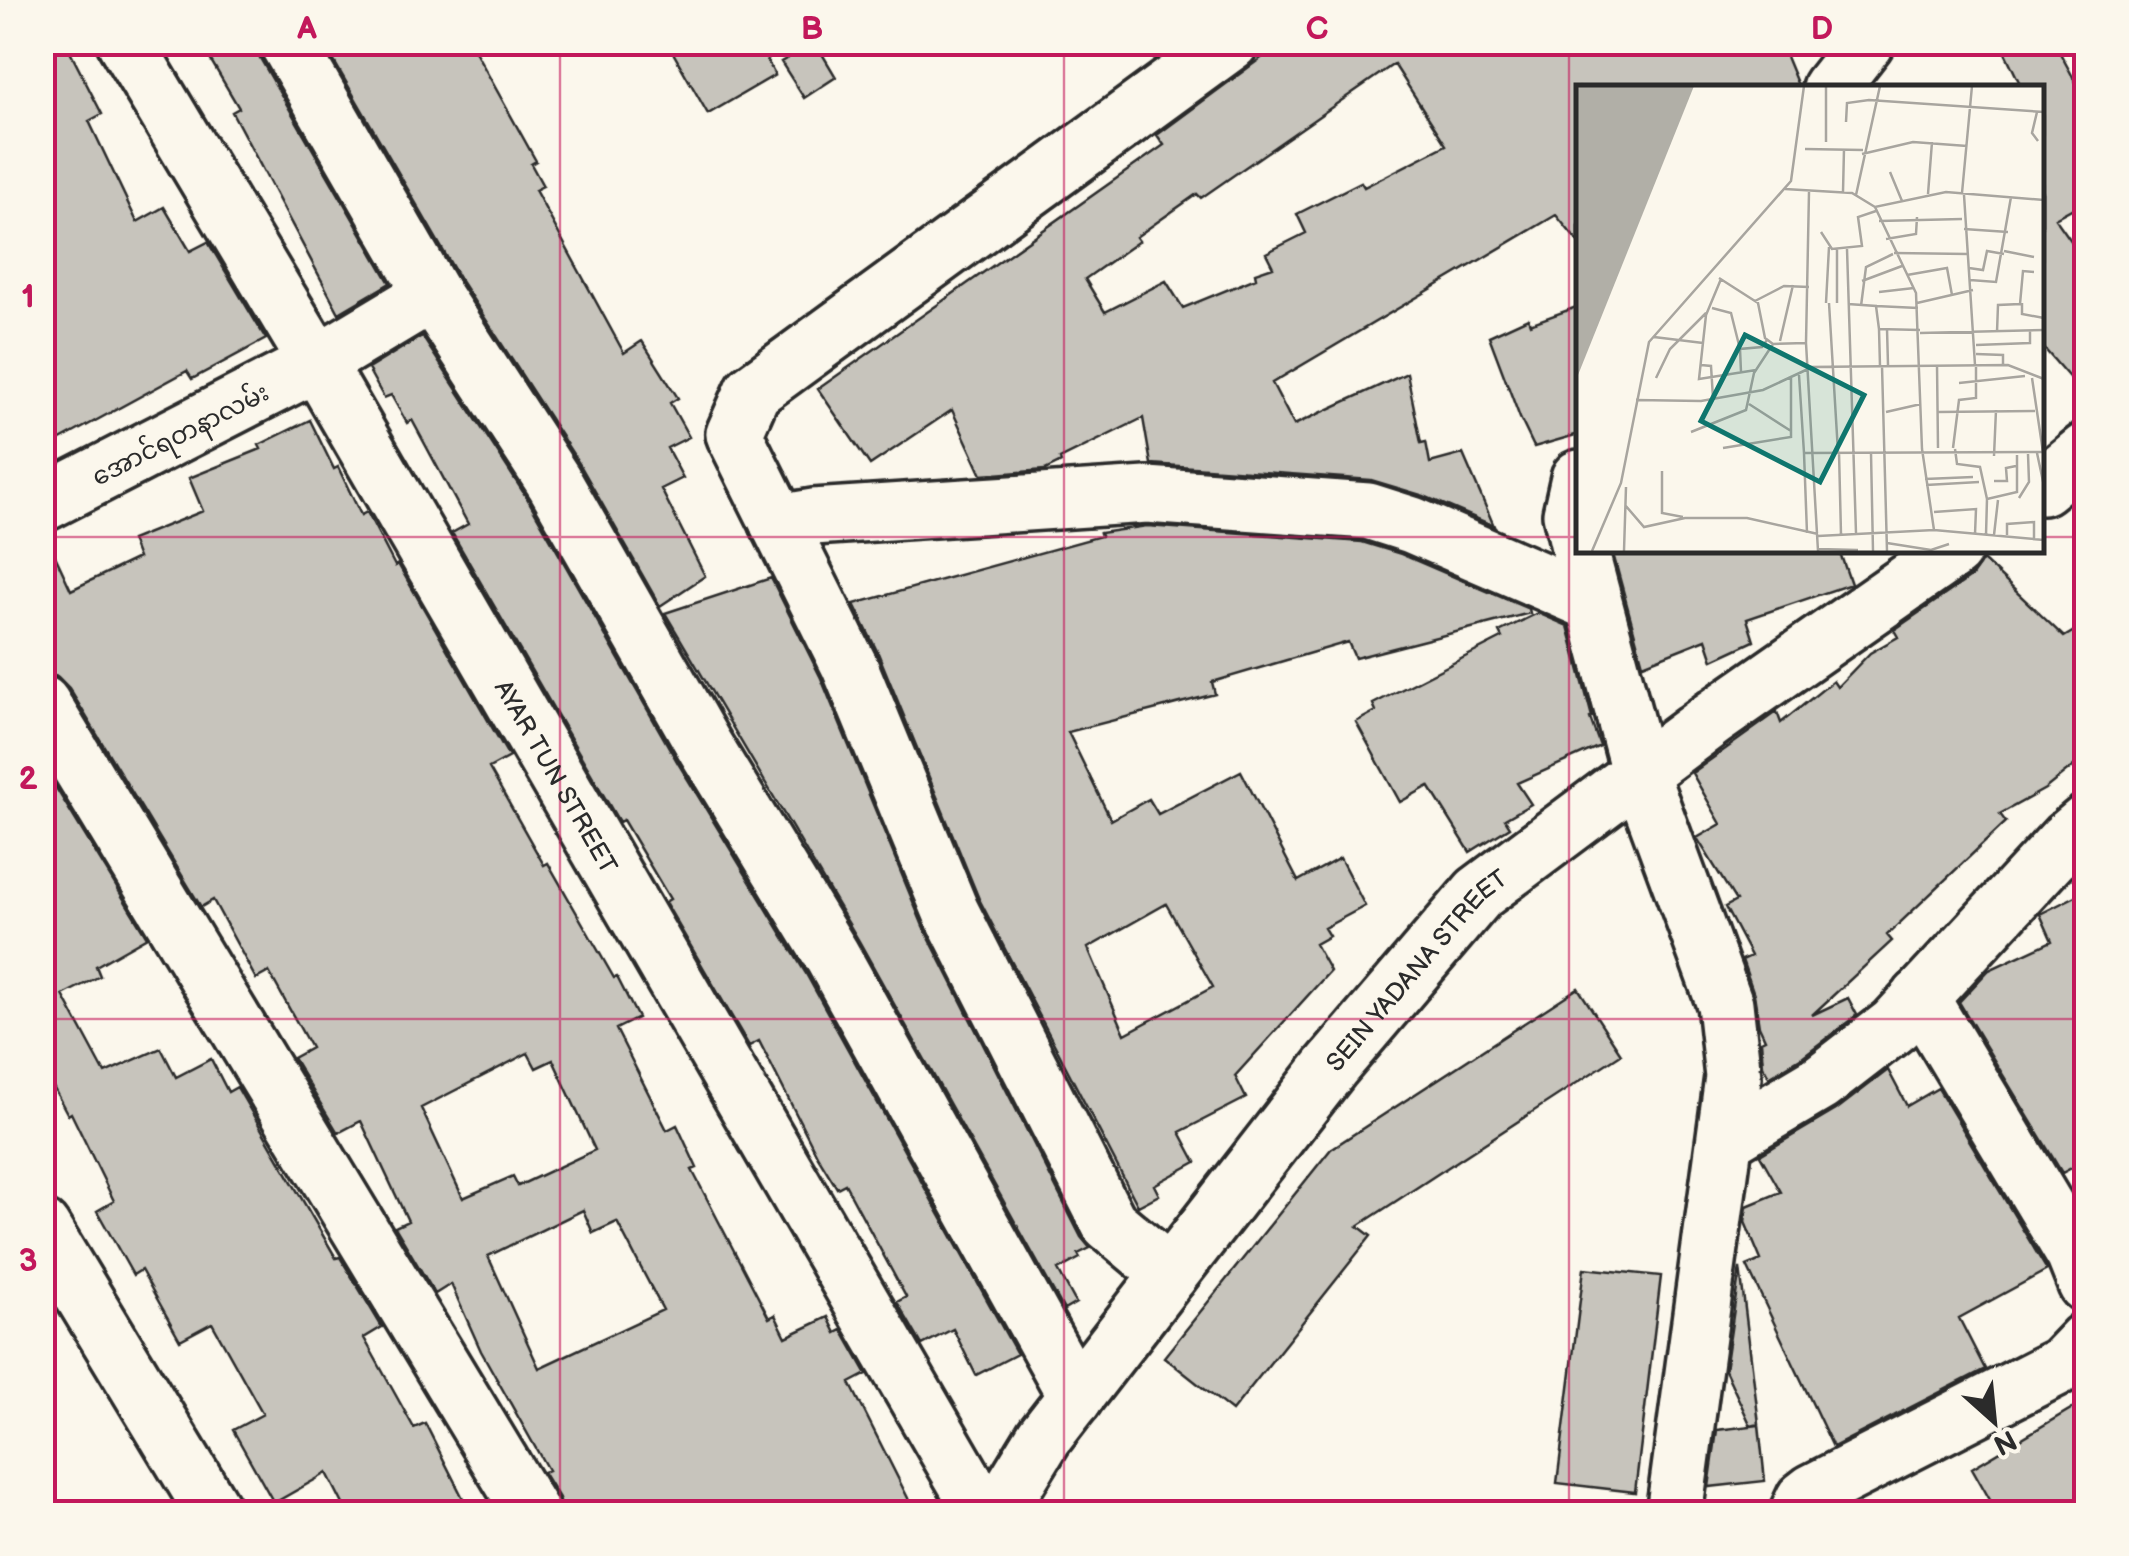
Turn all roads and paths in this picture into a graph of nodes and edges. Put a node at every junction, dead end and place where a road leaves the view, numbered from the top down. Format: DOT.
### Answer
graph roads {
  1 [pos="125,42"];
  2 [pos="287,42"];
  3 [pos="1231,42"];
  4 [pos="1866,42"];
  5 [pos="1832,85"];
  6 [pos="432,294"];
  7 [pos="318,363"];
  8 [pos="2086,451"];
  9 [pos="2044,485"];
  10 [pos="1576,492"];
  11 [pos="42,504"];
  12 [pos="778,522"];
  13 [pos="1576,535"];
  14 [pos="1580,552"];
  15 [pos="1951,552"];
  16 [pos="1593,603"];
  17 [pos="42,704"];
  18 [pos="1640,772"];
  19 [pos="2086,823"];
  20 [pos="1920,998"];
  21 [pos="1727,1138"];
  22 [pos="42,1228"];
  23 [pos="1170,1274"];
  24 [pos="2086,1284"];
  25 [pos="2086,1340"];
  26 [pos="1074,1399"];
  27 [pos="215,1514"];
  28 [pos="532,1514"];
  29 [pos="984,1514"];
  30 [pos="997,1514"];
  31 [pos="1674,1514"];
  32 [pos="1797,1514"];
  1 -- 7 [label="street, AYAR TUN STREET"];
  2 -- 6 [label="street"];
  3 -- 12 [label="street"];
  4 -- 5 [label="street"];
  6 -- 7 [label="street, အောင်ရတနာလမ်း"];
  6 -- 26 [label="street"];
  7 -- 11 [label="street, အောင်ရတနာလမ်း"];
  7 -- 29 [label="street, AYAR TUN STREET"];
  8 -- 9 [label="street"];
  10 -- 13 [label="street"];
  12 -- 16 [label="street"];
  12 -- 23 [label="street"];
  14 -- 16 [label="street"];
  15 -- 18 [label="street, SEIN YADANA STREET"];
  16 -- 18 [label="street"];
  17 -- 28 [label="street"];
  18 -- 21 [label="street"];
  18 -- 23 [label="street, SEIN YADANA STREET"];
  19 -- 20 [label="street"];
  20 -- 21 [label="street"];
  20 -- 24 [label="street"];
  21 -- 31 [label="street"];
  22 -- 27 [label="street"];
  23 -- 26 [label="street, SEIN YADANA STREET"];
  25 -- 32 [label="street"];
  26 -- 30 [label="street, SEIN YADANA STREET"];
}
